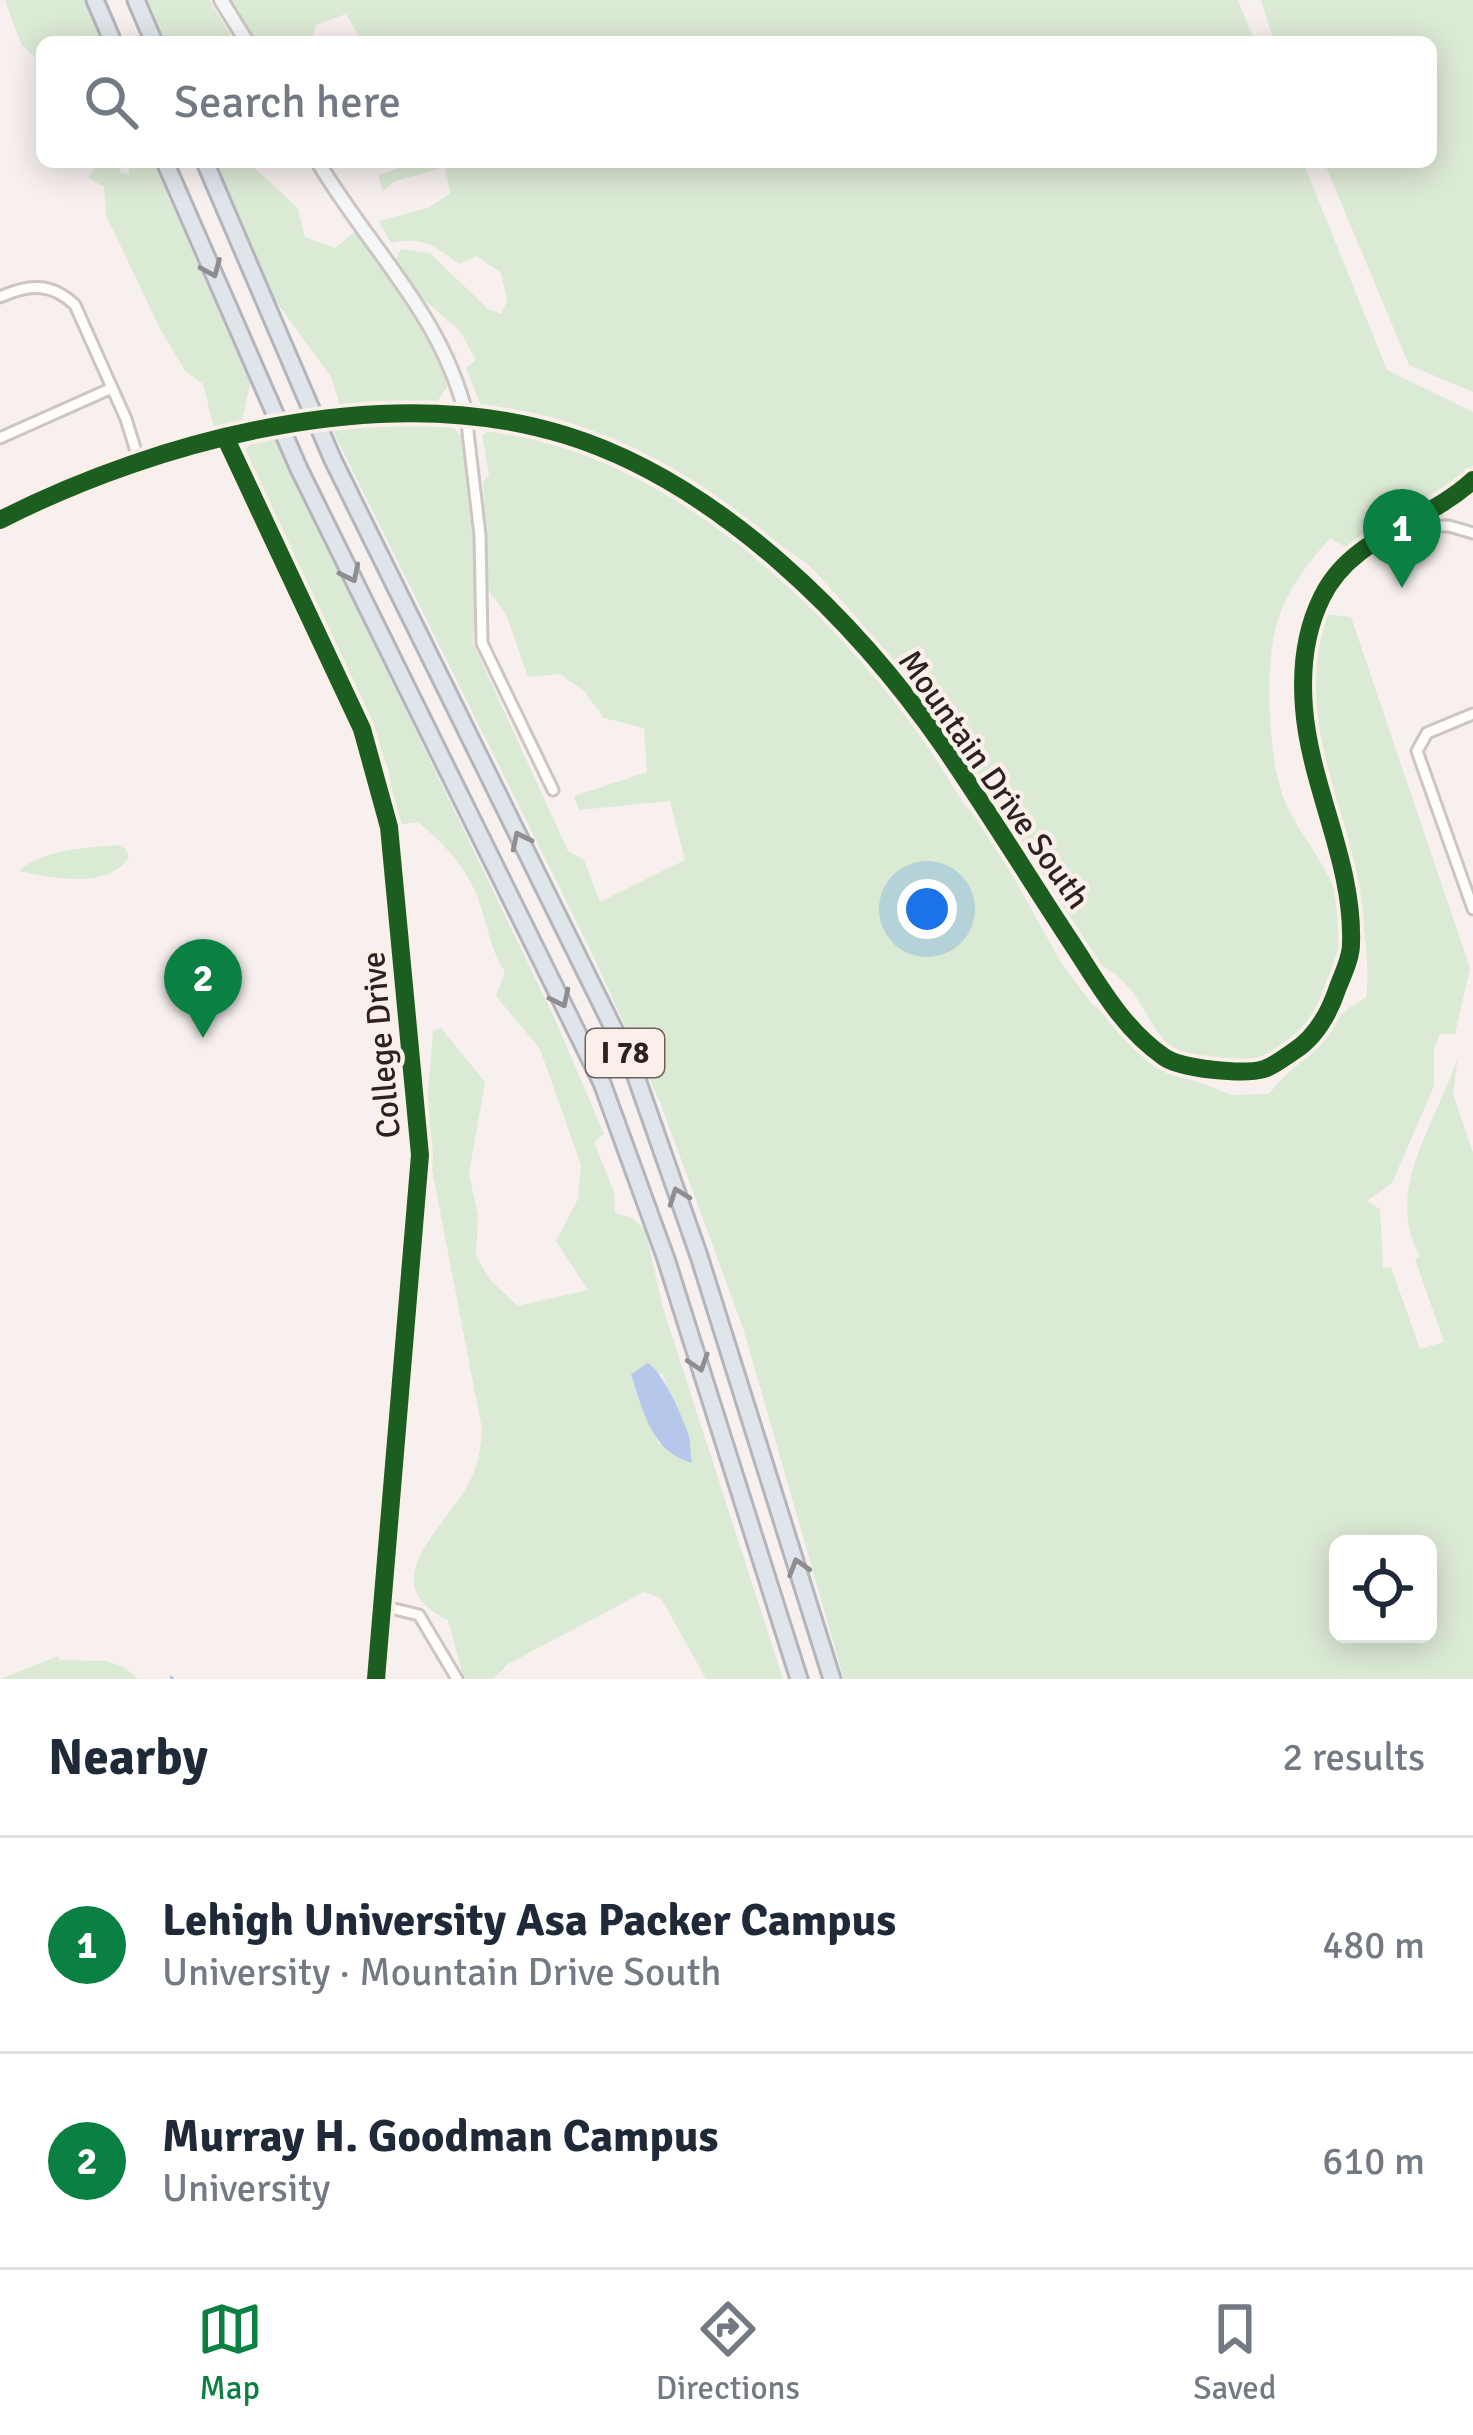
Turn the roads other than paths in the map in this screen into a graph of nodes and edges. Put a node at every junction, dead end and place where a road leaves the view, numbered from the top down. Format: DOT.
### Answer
graph roads {
  1 [pos="95,0"];
  2 [pos="136,0"];
  3 [pos="221,0"];
  4 [pos="110,36"];
  5 [pos="151,36"];
  6 [pos="243,36"];
  7 [pos="168,168"];
  8 [pos="208,168"];
  9 [pos="322,168"];
  10 [pos="0,296"];
  11 [pos="112,388"];
  12 [pos="466,415"];
  13 [pos="0,438"];
  14 [pos="226,439"];
  15 [pos="139,461"];
  16 [pos="1473,480"];
  17 [pos="0,520"];
  18 [pos="1405,526"];
  19 [pos="1473,533"];
  20 [pos="1473,714"];
  21 [pos="554,790"];
  22 [pos="1473,909"];
  23 [pos="382,1606"];
  24 [pos="376,1679"];
  25 [pos="457,1679"];
  26 [pos="799,1679"];
  27 [pos="832,1679"];
  1 -- 4 [label="highway"];
  2 -- 5 [label="highway"];
  3 -- 6 [label="street"];
  7 -- 26 [label="highway, I 78, one-way, bridge"];
  27 -- 8 [label="highway, I 78, one-way, bridge"];
  9 -- 12 [label="street"];
  10 -- 11 [label="street"];
  11 -- 13 [label="street"];
  11 -- 15 [label="street"];
  12 -- 14 [label="street, Mountain Drive South"];
  12 -- 18 [label="street, Mountain Drive South"];
  12 -- 21 [label="street"];
  14 -- 15 [label="street, Mountain Drive South"];
  14 -- 23 [label="street, College Drive"];
  15 -- 17 [label="street, Mountain Drive South"];
  16 -- 18 [label="street, Mountain Drive South"];
  18 -- 19 [label="street"];
  20 -- 22 [label="street"];
  23 -- 24 [label="street, College Drive"];
  23 -- 25 [label="street"];
}
